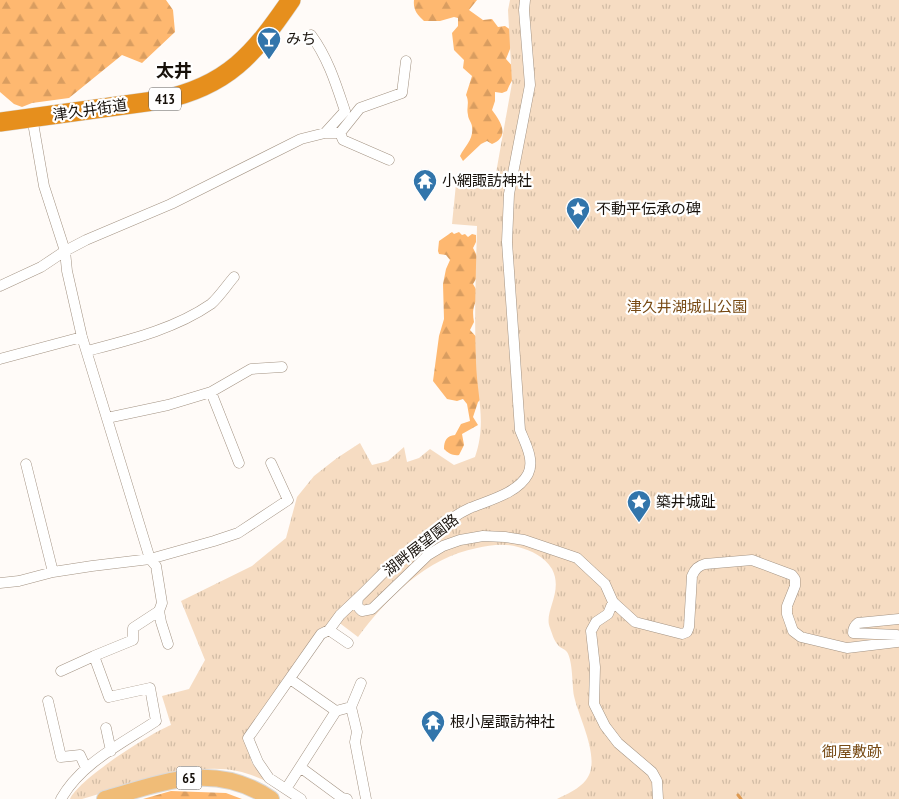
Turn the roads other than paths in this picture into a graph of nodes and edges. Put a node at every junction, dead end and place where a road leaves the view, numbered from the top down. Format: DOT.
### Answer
graph roads {
  1 [pos="291,0"];
  2 [pos="525,0"];
  3 [pos="311,35"];
  4 [pos="406,61"];
  5 [pos="32,117"];
  6 [pos="0,122"];
  7 [pos="325,133"];
  8 [pos="340,133"];
  9 [pos="389,160"];
  10 [pos="65,251"];
  11 [pos="234,277"];
  12 [pos="0,286"];
  13 [pos="82,337"];
  14 [pos="87,351"];
  15 [pos="0,359"];
  16 [pos="282,367"];
  17 [pos="211,392"];
  18 [pos="107,418"];
  19 [pos="239,463"];
  20 [pos="271,463"];
  21 [pos="26,464"];
  22 [pos="150,559"];
  23 [pos="53,572"];
  24 [pos="0,583"];
  25 [pos="356,600"];
  26 [pos="613,602"];
  27 [pos="160,611"];
  28 [pos="899,619"];
  29 [pos="329,630"];
  30 [pos="348,643"];
  31 [pos="168,644"];
  32 [pos="94,656"];
  33 [pos="62,671"];
  34 [pos="290,679"];
  35 [pos="361,683"];
  36 [pos="48,702"];
  37 [pos="351,707"];
  38 [pos="336,711"];
  39 [pos="106,728"];
  40 [pos="111,751"];
  41 [pos="300,767"];
  42 [pos="86,768"];
  43 [pos="286,789"];
  44 [pos="61,799"];
  45 [pos="105,799"];
  46 [pos="272,799"];
  47 [pos="301,799"];
  48 [pos="347,799"];
  49 [pos="366,799"];
  50 [pos="658,799"];
  1 -- 5 [label="highway, 津久井街道 / 413"];
  2 -- 25 [label="street, 湖畔展望園路"];
  3 -- 7 [label="street"];
  4 -- 8 [label="street"];
  5 -- 6 [label="highway, 津久井街道 / 413"];
  5 -- 10 [label="street"];
  7 -- 8 [label="street"];
  7 -- 10 [label="street"];
  8 -- 9 [label="street"];
  10 -- 12 [label="street"];
  10 -- 13 [label="street"];
  11 -- 14 [label="street"];
  13 -- 14 [label="street"];
  13 -- 15 [label="street"];
  14 -- 18 [label="street"];
  16 -- 17 [label="street"];
  17 -- 18 [label="street"];
  17 -- 19 [label="street"];
  18 -- 22 [label="street"];
  20 -- 22 [label="street"];
  21 -- 23 [label="street"];
  22 -- 23 [label="street"];
  22 -- 27 [label="street"];
  23 -- 24 [label="street"];
  25 -- 26 [label="street, 湖畔展望園路"];
  25 -- 29 [label="street"];
  26 -- 28 [label="street"];
  26 -- 50 [label="street"];
  27 -- 31 [label="street"];
  27 -- 32 [label="street"];
  29 -- 30 [label="street"];
  29 -- 34 [label="street"];
  32 -- 33 [label="street"];
  32 -- 40 [label="street"];
  34 -- 38 [label="street"];
  34 -- 43 [label="street"];
  35 -- 37 [label="street"];
  36 -- 42 [label="street"];
  37 -- 38 [label="street"];
  37 -- 49 [label="street"];
  38 -- 41 [label="street"];
  39 -- 40 [label="street"];
  40 -- 42 [label="street"];
  41 -- 43 [label="street"];
  41 -- 48 [label="street"];
  42 -- 44 [label="street"];
  43 -- 47 [label="street"];
  45 -- 46 [label="main road, 65"];
}
